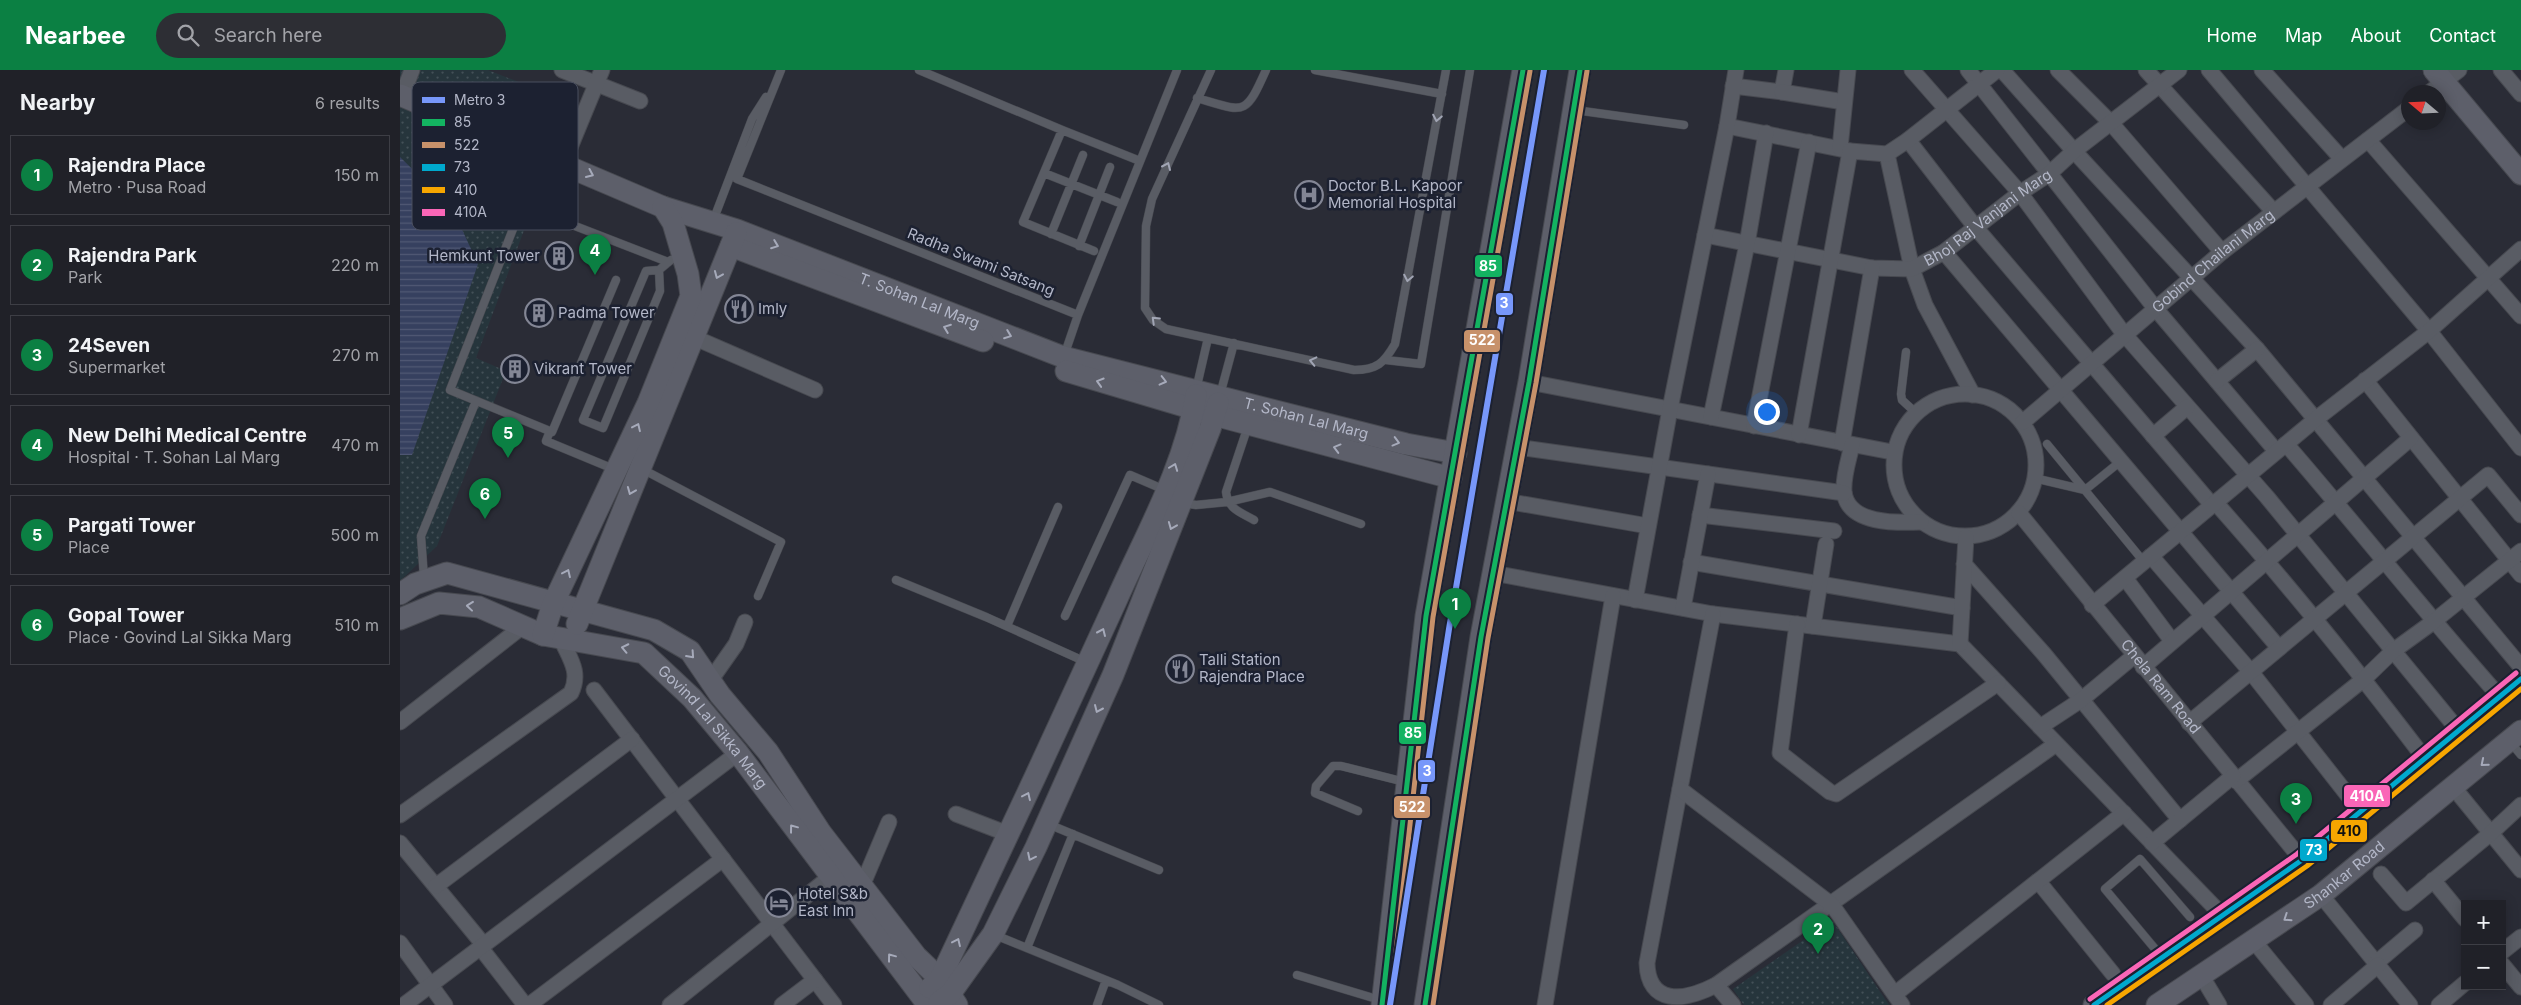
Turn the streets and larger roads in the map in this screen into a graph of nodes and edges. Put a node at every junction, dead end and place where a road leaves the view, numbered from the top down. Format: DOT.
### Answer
graph roads {
  1 [pos="412,70"];
  2 [pos="562,70"];
  3 [pos="1523,70"];
  4 [pos="1580,70"];
  5 [pos="1736,70"];
  6 [pos="1786,70"];
  7 [pos="1848,70"];
  8 [pos="1912,70"];
  9 [pos="1968,70"];
  10 [pos="1997,70"];
  11 [pos="2002,70"];
  12 [pos="2058,70"];
  13 [pos="2146,70"];
  14 [pos="2179,70"];
  15 [pos="2209,70"];
  16 [pos="2262,70"];
  17 [pos="2501,70"];
  18 [pos="599,77"];
  19 [pos="2441,79"];
  20 [pos="1980,82"];
  21 [pos="1733,86"];
  22 [pos="2159,86"];
  23 [pos="1782,92"];
  24 [pos="2521,94"];
  25 [pos="401,95"];
  26 [pos="640,101"];
  27 [pos="1844,102"];
  28 [pos="1946,109"];
  29 [pos="2401,114"];
  30 [pos="2111,124"];
  31 [pos="1727,126"];
  32 [pos="578,128"];
  33 [pos="1766,132"];
  34 [pos="1908,140"];
  35 [pos="2368,140"];
  36 [pos="1809,142"];
  37 [pos="1845,149"];
  38 [pos="2074,151"];
  39 [pos="1887,154"];
  40 [pos="2342,159"];
  41 [pos="578,168"];
  42 [pos="2049,174"];
  43 [pos="2521,174"];
  44 [pos="2306,187"];
  45 [pos="2020,193"];
  46 [pos="664,207"];
  47 [pos="2274,212"];
  48 [pos="1976,228"];
  49 [pos="1705,235"];
  50 [pos="734,238"];
  51 [pos="1747,244"];
  52 [pos="2521,249"];
  53 [pos="1788,251"];
  54 [pos="1944,252"];
  55 [pos="2222,252"];
  56 [pos="1829,259"];
  57 [pos="1872,268"];
  58 [pos="1912,269"];
  59 [pos="2191,279"];
  60 [pos="2487,280"];
  61 [pos="2155,308"];
  62 [pos="2521,316"];
  63 [pos="2429,331"];
  64 [pos="2124,334"];
  65 [pos="693,337"];
  66 [pos="2257,349"];
  67 [pos="2090,364"];
  68 [pos="2365,380"];
  69 [pos="2217,381"];
  70 [pos="1529,382"];
  71 [pos="815,390"];
  72 [pos="2060,390"];
  73 [pos="1973,395"];
  74 [pos="1195,400"];
  75 [pos="1217,405"];
  76 [pos="2187,407"];
  77 [pos="1670,409"];
  78 [pos="1711,418"];
  79 [pos="2316,419"];
  80 [pos="2023,422"];
  81 [pos="1754,426"];
  82 [pos="1799,435"];
  83 [pos="2153,436"];
  84 [pos="2411,438"];
  85 [pos="1847,444"];
  86 [pos="1517,446"];
  87 [pos="2281,448"];
  88 [pos="2521,448"];
  89 [pos="1892,452"];
  90 [pos="1456,453"];
  91 [pos="1659,467"];
  92 [pos="1708,474"];
  93 [pos="2247,476"];
  94 [pos="1452,478"];
  95 [pos="2365,478"];
  96 [pos="1844,493"];
  97 [pos="1173,497"];
  98 [pos="2459,499"];
  99 [pos="1506,501"];
  100 [pos="2337,502"];
  101 [pos="2214,504"];
  102 [pos="2019,513"];
  103 [pos="1700,515"];
  104 [pos="2521,515"];
  105 [pos="1921,522"];
  106 [pos="1648,526"];
  107 [pos="1834,531"];
  108 [pos="2181,531"];
  109 [pos="2297,533"];
  110 [pos="2413,536"];
  111 [pos="1966,537"];
  112 [pos="1826,544"];
  113 [pos="2521,550"];
  114 [pos="2148,559"];
  115 [pos="2267,560"];
  116 [pos="2384,561"];
  117 [pos="2509,561"];
  118 [pos="1691,562"];
  119 [pos="1964,564"];
  120 [pos="1493,573"];
  121 [pos="2521,575"];
  122 [pos="2124,578"];
  123 [pos="1820,585"];
  124 [pos="2231,590"];
  125 [pos="2346,593"];
  126 [pos="400,594"];
  127 [pos="1613,596"];
  128 [pos="2463,597"];
  129 [pos="1635,600"];
  130 [pos="553,604"];
  131 [pos="2092,605"];
  132 [pos="1683,608"];
  133 [pos="1962,608"];
  134 [pos="582,611"];
  135 [pos="1713,614"];
  136 [pos="401,616"];
  137 [pos="2201,616"];
  138 [pos="2315,620"];
  139 [pos="745,622"];
  140 [pos="2433,622"];
  141 [pos="1805,625"];
  142 [pos="523,626"];
  143 [pos="558,638"];
  144 [pos="2172,641"];
  145 [pos="1960,644"];
  146 [pos="2279,648"];
  147 [pos="2393,651"];
  148 [pos="2138,661"];
  149 [pos="1088,663"];
  150 [pos="2521,667"];
  151 [pos="2251,672"];
  152 [pos="1113,675"];
  153 [pos="2521,678"];
  154 [pos="2364,679"];
  155 [pos="710,681"];
  156 [pos="1998,683"];
  157 [pos="594,690"];
  158 [pos="2500,697"];
  159 [pos="2081,700"];
  160 [pos="400,722"];
  161 [pos="2189,723"];
  162 [pos="2040,727"];
  163 [pos="2459,731"];
  164 [pos="2298,732"];
  165 [pos="632,739"];
  166 [pos="2517,742"];
  167 [pos="2056,744"];
  168 [pos="738,753"];
  169 [pos="2425,759"];
  170 [pos="2234,778"];
  171 [pos="2454,788"];
  172 [pos="1680,789"];
  173 [pos="678,799"];
  174 [pos="2521,805"];
  175 [pos="2361,812"];
  176 [pos="956,814"];
  177 [pos="2124,814"];
  178 [pos="400,815"];
  179 [pos="2180,820"];
  180 [pos="889,822"];
  181 [pos="1008,834"];
  182 [pos="2491,834"];
  183 [pos="400,843"];
  184 [pos="2152,843"];
  185 [pos="723,859"];
  186 [pos="2302,860"];
  187 [pos="2521,870"];
  188 [pos="2381,874"];
  189 [pos="830,876"];
  190 [pos="2433,880"];
  191 [pos="2038,881"];
  192 [pos="436,886"];
  193 [pos="862,886"];
  194 [pos="2321,895"];
  195 [pos="1832,904"];
  196 [pos="2461,914"];
  197 [pos="2222,916"];
  198 [pos="772,924"];
  199 [pos="2415,930"];
  200 [pos="2521,937"];
  201 [pos="2254,940"];
  202 [pos="400,943"];
  203 [pos="482,946"];
  204 [pos="2506,949"];
  205 [pos="2377,964"];
  206 [pos="2506,969"];
  207 [pos="2113,974"];
  208 [pos="2201,975"];
  209 [pos="815,980"];
  210 [pos="430,984"];
  211 [pos="1716,985"];
  212 [pos="2461,987"];
  213 [pos="2521,987"];
  214 [pos="935,998"];
  215 [pos="1899,1000"];
  216 [pos="1382,1003"];
  217 [pos="404,1005"];
  218 [pos="445,1005"];
  219 [pos="525,1005"];
  220 [pos="529,1005"];
  221 [pos="670,1005"];
  222 [pos="782,1005"];
  223 [pos="834,1005"];
  224 [pos="1425,1005"];
  225 [pos="1545,1005"];
  226 [pos="1733,1005"];
  227 [pos="2094,1005"];
  228 [pos="2157,1005"];
  229 [pos="2219,1005"];
  230 [pos="2306,1005"];
  231 [pos="2331,1005"];
  232 [pos="2410,1005"];
  233 [pos="2439,1005"];
  1 -- 25 [label="street"];
  2 -- 18 [label="street"];
  3 -- 90 [label="street"];
  4 -- 70 [label="street"];
  5 -- 21 [label="street"];
  6 -- 23 [label="street"];
  7 -- 27 [label="street"];
  8 -- 28 [label="street"];
  9 -- 20 [label="street"];
  10 -- 20 [label="street"];
  11 -- 38 [label="street"];
  12 -- 30 [label="street"];
  13 -- 22 [label="street"];
  14 -- 22 [label="street, Bhoj Raj Vanjani Marg"];
  15 -- 44 [label="street"];
  16 -- 40 [label="street"];
  17 -- 24 [label="street"];
  18 -- 26 [label="street"];
  18 -- 32 [label="street"];
  19 -- 43 [label="street"];
  20 -- 28 [label="street"];
  20 -- 42 [label="street"];
  21 -- 23 [label="street"];
  21 -- 31 [label="street"];
  22 -- 30 [label="street, Bhoj Raj Vanjani Marg"];
  22 -- 47 [label="street"];
  23 -- 27 [label="street"];
  27 -- 37 [label="street"];
  28 -- 34 [label="street"];
  28 -- 45 [label="street"];
  29 -- 35 [label="street, Gobind Chailani Marg"];
  30 -- 38 [label="street, Bhoj Raj Vanjani Marg"];
  30 -- 55 [label="street"];
  31 -- 33 [label="street"];
  31 -- 49 [label="street"];
  33 -- 36 [label="street"];
  33 -- 51 [label="street"];
  34 -- 39 [label="street"];
  34 -- 48 [label="street"];
  35 -- 40 [label="street, Gobind Chailani Marg"];
  35 -- 60 [label="street"];
  36 -- 37 [label="street"];
  36 -- 53 [label="street"];
  37 -- 39 [label="street"];
  37 -- 56 [label="street"];
  38 -- 42 [label="street, Bhoj Raj Vanjani Marg"];
  38 -- 59 [label="street"];
  39 -- 58 [label="street"];
  40 -- 44 [label="street, Gobind Chailani Marg"];
  41 -- 46 [label="street, T. Sohan Lal Marg, one-way"];
  42 -- 45 [label="street, Bhoj Raj Vanjani Marg"];
  42 -- 61 [label="street"];
  44 -- 47 [label="street, Gobind Chailani Marg"];
  44 -- 63 [label="street"];
  45 -- 48 [label="street, Bhoj Raj Vanjani Marg"];
  45 -- 64 [label="street"];
  46 -- 50 [label="street, T. Sohan Lal Marg"];
  130 -- 46 [label="street, one-way"];
  47 -- 55 [label="street, Gobind Chailani Marg"];
  48 -- 54 [label="street, Bhoj Raj Vanjani Marg"];
  48 -- 67 [label="street"];
  49 -- 51 [label="street, Bhoj Raj Vanjani Marg"];
  49 -- 77 [label="street"];
  50 -- 65 [label="street, one-way"];
  50 -- 74 [label="street, T. Sohan Lal Marg, one-way"];
  74 -- 50 [label="street, T. Sohan Lal Marg, one-way"];
  51 -- 53 [label="street, Bhoj Raj Vanjani Marg"];
  51 -- 78 [label="street"];
  52 -- 60 [label="street"];
  53 -- 56 [label="street, Bhoj Raj Vanjani Marg"];
  53 -- 81 [label="street"];
  54 -- 58 [label="street, Bhoj Raj Vanjani Marg"];
  54 -- 72 [label="street"];
  55 -- 59 [label="street, Gobind Chailani Marg"];
  56 -- 57 [label="street, Bhoj Raj Vanjani Marg"];
  56 -- 82 [label="street"];
  57 -- 58 [label="street, Bhoj Raj Vanjani Marg"];
  57 -- 85 [label="street"];
  58 -- 73 [label="street"];
  59 -- 61 [label="street, Gobind Chailani Marg"];
  59 -- 66 [label="street"];
  60 -- 62 [label="street"];
  60 -- 63 [label="street"];
  61 -- 64 [label="street, Gobind Chailani Marg"];
  61 -- 69 [label="street"];
  63 -- 68 [label="street"];
  63 -- 88 [label="street"];
  64 -- 67 [label="street, Gobind Chailani Marg"];
  64 -- 76 [label="street"];
  65 -- 71 [label="street"];
  65 -- 134 [label="street, one-way"];
  66 -- 69 [label="street"];
  66 -- 79 [label="street"];
  67 -- 72 [label="street, Gobind Chailani Marg"];
  67 -- 83 [label="street"];
  68 -- 79 [label="street"];
  68 -- 84 [label="street"];
  69 -- 87 [label="street"];
  70 -- 77 [label="street"];
  70 -- 86 [label="street"];
  72 -- 80 [label="street, Gobind Chailani Marg"];
  72 -- 108 [label="street"];
  73 -- 80 [label="street"];
  73 -- 89 [label="street"];
  74 -- 75 [label="street, T. Sohan Lal Marg"];
  97 -- 74 [label="street, one-way"];
  75 -- 90 [label="street, T. Sohan Lal Marg, one-way"];
  94 -- 75 [label="street, T. Sohan Lal Marg, one-way"];
  75 -- 97 [label="street"];
  76 -- 83 [label="street"];
  76 -- 93 [label="street"];
  77 -- 78 [label="street"];
  77 -- 91 [label="street"];
  78 -- 81 [label="street"];
  79 -- 87 [label="street"];
  79 -- 95 [label="street"];
  80 -- 102 [label="street"];
  81 -- 82 [label="street"];
  82 -- 85 [label="street"];
  83 -- 101 [label="street"];
  84 -- 95 [label="street"];
  84 -- 98 [label="street"];
  85 -- 89 [label="street"];
  85 -- 96 [label="street"];
  86 -- 91 [label="street"];
  86 -- 99 [label="street"];
  87 -- 93 [label="street"];
  87 -- 100 [label="street"];
  89 -- 105 [label="street"];
  90 -- 94 [label="street"];
  91 -- 92 [label="street"];
  91 -- 106 [label="street"];
  92 -- 96 [label="street"];
  92 -- 103 [label="street"];
  93 -- 101 [label="street"];
  93 -- 109 [label="street"];
  94 -- 216 [label="street"];
  95 -- 100 [label="street"];
  95 -- 110 [label="street"];
  96 -- 105 [label="street"];
  149 -- 97 [label="street, one-way"];
  97 -- 152 [label="street, one-way"];
  98 -- 104 [label="street"];
  98 -- 110 [label="street"];
  98 -- 117 [label="street"];
  99 -- 106 [label="street"];
  99 -- 120 [label="street"];
  100 -- 109 [label="street"];
  100 -- 116 [label="street"];
  101 -- 108 [label="street"];
  101 -- 115 [label="street"];
  102 -- 111 [label="street"];
  102 -- 131 [label="street, Chela Ram Road"];
  103 -- 107 [label="street"];
  103 -- 118 [label="street"];
  105 -- 111 [label="street"];
  106 -- 129 [label="street"];
  108 -- 114 [label="street"];
  108 -- 124 [label="street"];
  109 -- 115 [label="street"];
  109 -- 125 [label="street"];
  110 -- 116 [label="street"];
  110 -- 128 [label="street"];
  111 -- 119 [label="street"];
  112 -- 123 [label="street"];
  113 -- 117 [label="street"];
  114 -- 122 [label="street"];
  114 -- 137 [label="street"];
  115 -- 124 [label="street"];
  115 -- 138 [label="street"];
  116 -- 125 [label="street"];
  116 -- 140 [label="street"];
  117 -- 121 [label="street"];
  117 -- 128 [label="street"];
  118 -- 123 [label="street"];
  118 -- 132 [label="street"];
  119 -- 133 [label="street"];
  119 -- 159 [label="street"];
  120 -- 127 [label="street"];
  120 -- 224 [label="street"];
  122 -- 131 [label="street"];
  122 -- 144 [label="street"];
  123 -- 133 [label="street"];
  123 -- 141 [label="street"];
  124 -- 137 [label="street"];
  124 -- 146 [label="street"];
  125 -- 138 [label="street"];
  125 -- 147 [label="street"];
  126 -- 130 [label="street"];
  127 -- 129 [label="street"];
  127 -- 225 [label="street"];
  128 -- 140 [label="street"];
  128 -- 150 [label="street"];
  129 -- 132 [label="street"];
  130 -- 134 [label="street"];
  130 -- 143 [label="street"];
  131 -- 148 [label="street, Chela Ram Road"];
  132 -- 135 [label="street"];
  133 -- 145 [label="street"];
  134 -- 143 [label="street"];
  134 -- 155 [label="street, one-way"];
  135 -- 141 [label="street"];
  135 -- 172 [label="street"];
  142 -- 136 [label="street, Govind Lal Sikka Marg, one-way"];
  137 -- 144 [label="street"];
  137 -- 151 [label="street"];
  138 -- 146 [label="street"];
  138 -- 154 [label="street"];
  139 -- 155 [label="street"];
  140 -- 147 [label="street"];
  140 -- 158 [label="street"];
  141 -- 145 [label="street"];
  141 -- 156 [label="street"];
  142 -- 143 [label="street, Govind Lal Sikka Marg"];
  142 -- 160 [label="street"];
  168 -- 143 [label="street, Govind Lal Sikka Marg, one-way"];
  143 -- 178 [label="street"];
  144 -- 148 [label="street"];
  145 -- 156 [label="street"];
  146 -- 151 [label="street"];
  147 -- 154 [label="street"];
  147 -- 163 [label="street"];
  148 -- 159 [label="street"];
  148 -- 161 [label="street, Chela Ram Road"];
  149 -- 152 [label="street"];
  181 -- 149 [label="street, one-way"];
  151 -- 161 [label="street"];
  151 -- 164 [label="street"];
  152 -- 214 [label="street, one-way"];
  153 -- 158 [label="street"];
  154 -- 164 [label="street"];
  154 -- 169 [label="street"];
  155 -- 193 [label="street"];
  156 -- 162 [label="street"];
  157 -- 165 [label="street"];
  158 -- 163 [label="street"];
  159 -- 162 [label="street"];
  159 -- 179 [label="street"];
  161 -- 170 [label="street, Chela Ram Road"];
  162 -- 167 [label="street"];
  163 -- 169 [label="street"];
  164 -- 170 [label="street"];
  164 -- 175 [label="street"];
  165 -- 173 [label="street"];
  165 -- 192 [label="street"];
  166 -- 171 [label="street, Shankar Road, one-way"];
  167 -- 177 [label="street"];
  167 -- 195 [label="street"];
  168 -- 173 [label="street"];
  189 -- 168 [label="street, Govind Lal Sikka Marg, one-way"];
  169 -- 175 [label="street"];
  170 -- 179 [label="street"];
  170 -- 186 [label="street, Chela Ram Road"];
  171 -- 182 [label="street"];
  171 -- 194 [label="street, Shankar Road"];
  172 -- 195 [label="street"];
  172 -- 211 [label="street"];
  173 -- 185 [label="street"];
  173 -- 203 [label="street"];
  174 -- 182 [label="street"];
  175 -- 186 [label="street"];
  176 -- 181 [label="street"];
  177 -- 184 [label="street"];
  177 -- 191 [label="street"];
  179 -- 184 [label="street"];
  180 -- 193 [label="street"];
  214 -- 181 [label="street, one-way"];
  182 -- 187 [label="street"];
  182 -- 190 [label="street"];
  183 -- 192 [label="street"];
  184 -- 197 [label="street"];
  185 -- 198 [label="street"];
  185 -- 220 [label="street"];
  186 -- 197 [label="street"];
  188 -- 190 [label="street"];
  189 -- 198 [label="street"];
  214 -- 189 [label="street, Govind Lal Sikka Marg, one-way"];
  190 -- 196 [label="street"];
  191 -- 207 [label="street"];
  191 -- 215 [label="street"];
  192 -- 203 [label="street"];
  193 -- 214 [label="street"];
  194 -- 201 [label="street, Shankar Road, one-way"];
  194 -- 205 [label="street"];
  195 -- 211 [label="street"];
  195 -- 215 [label="street"];
  197 -- 227 [label="street"];
  198 -- 209 [label="street"];
  198 -- 221 [label="street"];
  199 -- 205 [label="street"];
  200 -- 204 [label="street"];
  201 -- 208 [label="street, Shankar Road"];
  201 -- 230 [label="street"];
  202 -- 210 [label="street"];
  203 -- 210 [label="street"];
  203 -- 219 [label="street"];
  205 -- 231 [label="street"];
  205 -- 232 [label="street"];
  206 -- 213 [label="street"];
  208 -- 228 [label="street, Shankar Road"];
  208 -- 229 [label="street"];
  209 -- 222 [label="street"];
  209 -- 223 [label="street"];
  210 -- 217 [label="street"];
  210 -- 218 [label="street"];
  211 -- 226 [label="street"];
  212 -- 233 [label="street"];
}
